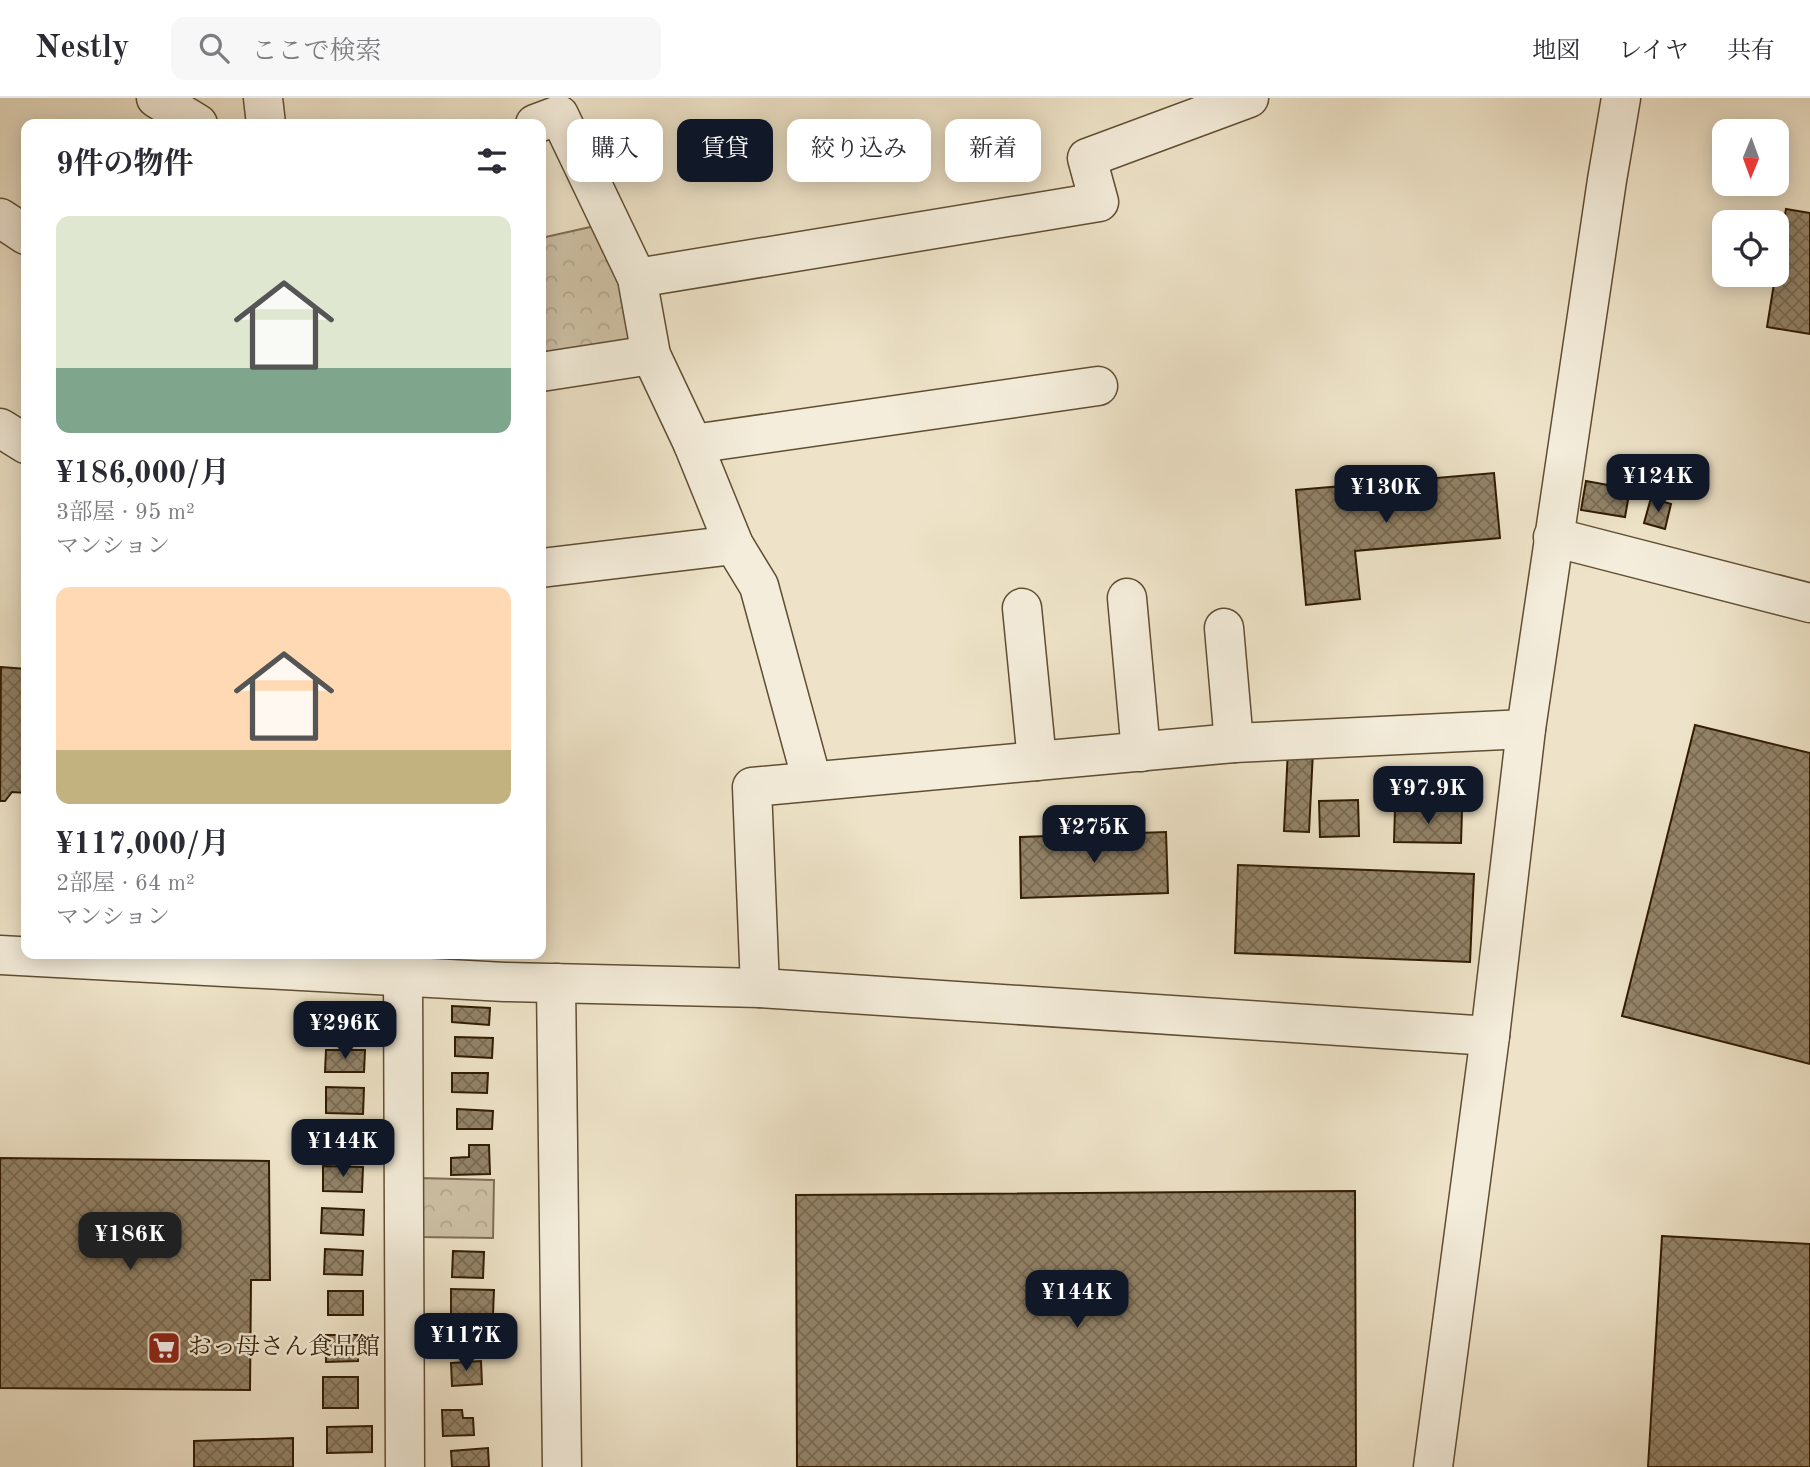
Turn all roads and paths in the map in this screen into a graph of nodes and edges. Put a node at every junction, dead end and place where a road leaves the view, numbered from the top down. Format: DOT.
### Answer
graph roads {
  1 [pos="156,98"];
  2 [pos="262,98"];
  3 [pos="1249,98"];
  4 [pos="1621,98"];
  5 [pos="550,112"];
  6 [pos="190,119"];
  7 [pos="265,119"];
  8 [pos="0,218"];
  9 [pos="21,232"];
  10 [pos="637,278"];
  11 [pos="650,355"];
  12 [pos="546,371"];
  13 [pos="1098,386"];
  14 [pos="0,428"];
  15 [pos="21,441"];
  16 [pos="693,444"];
  17 [pos="1553,537"];
  18 [pos="734,545"];
  19 [pos="546,567"];
  20 [pos="1127,598"];
  21 [pos="1810,603"];
  22 [pos="1022,608"];
  23 [pos="1224,628"];
  24 [pos="1526,729"];
  25 [pos="1234,743"];
  26 [pos="1142,752"];
  27 [pos="1037,761"];
  28 [pos="812,781"];
  29 [pos="0,955"];
  30 [pos="21,956"];
  31 [pos="73,959"];
  32 [pos="504,968"];
  33 [pos="404,977"];
  34 [pos="575,977"];
  35 [pos="760,988"];
  36 [pos="1490,1035"];
  37 [pos="405,1467"];
  38 [pos="562,1467"];
  39 [pos="1433,1467"];
  1 -- 6 [label="street"];
  2 -- 7 [label="street"];
  3 -- 10 [label="street"];
  4 -- 17 [label="street"];
  5 -- 10 [label="street"];
  8 -- 9 [label="street"];
  10 -- 11 [label="street"];
  11 -- 12 [label="street"];
  11 -- 16 [label="street"];
  13 -- 16 [label="street"];
  14 -- 15 [label="street"];
  16 -- 18 [label="street"];
  17 -- 21 [label="street"];
  17 -- 24 [label="street"];
  18 -- 19 [label="street"];
  18 -- 28 [label="street"];
  20 -- 26 [label="street"];
  22 -- 27 [label="street"];
  23 -- 25 [label="street"];
  24 -- 25 [label="street"];
  24 -- 36 [label="street"];
  25 -- 26 [label="street"];
  26 -- 27 [label="street"];
  27 -- 28 [label="street"];
  28 -- 35 [label="street"];
  29 -- 30 [label="street"];
  31 -- 33 [label="street"];
  32 -- 33 [label="street"];
  32 -- 34 [label="street"];
  33 -- 37 [label="street"];
  34 -- 35 [label="street"];
  34 -- 38 [label="street"];
  35 -- 36 [label="street"];
  36 -- 39 [label="street"];
}
